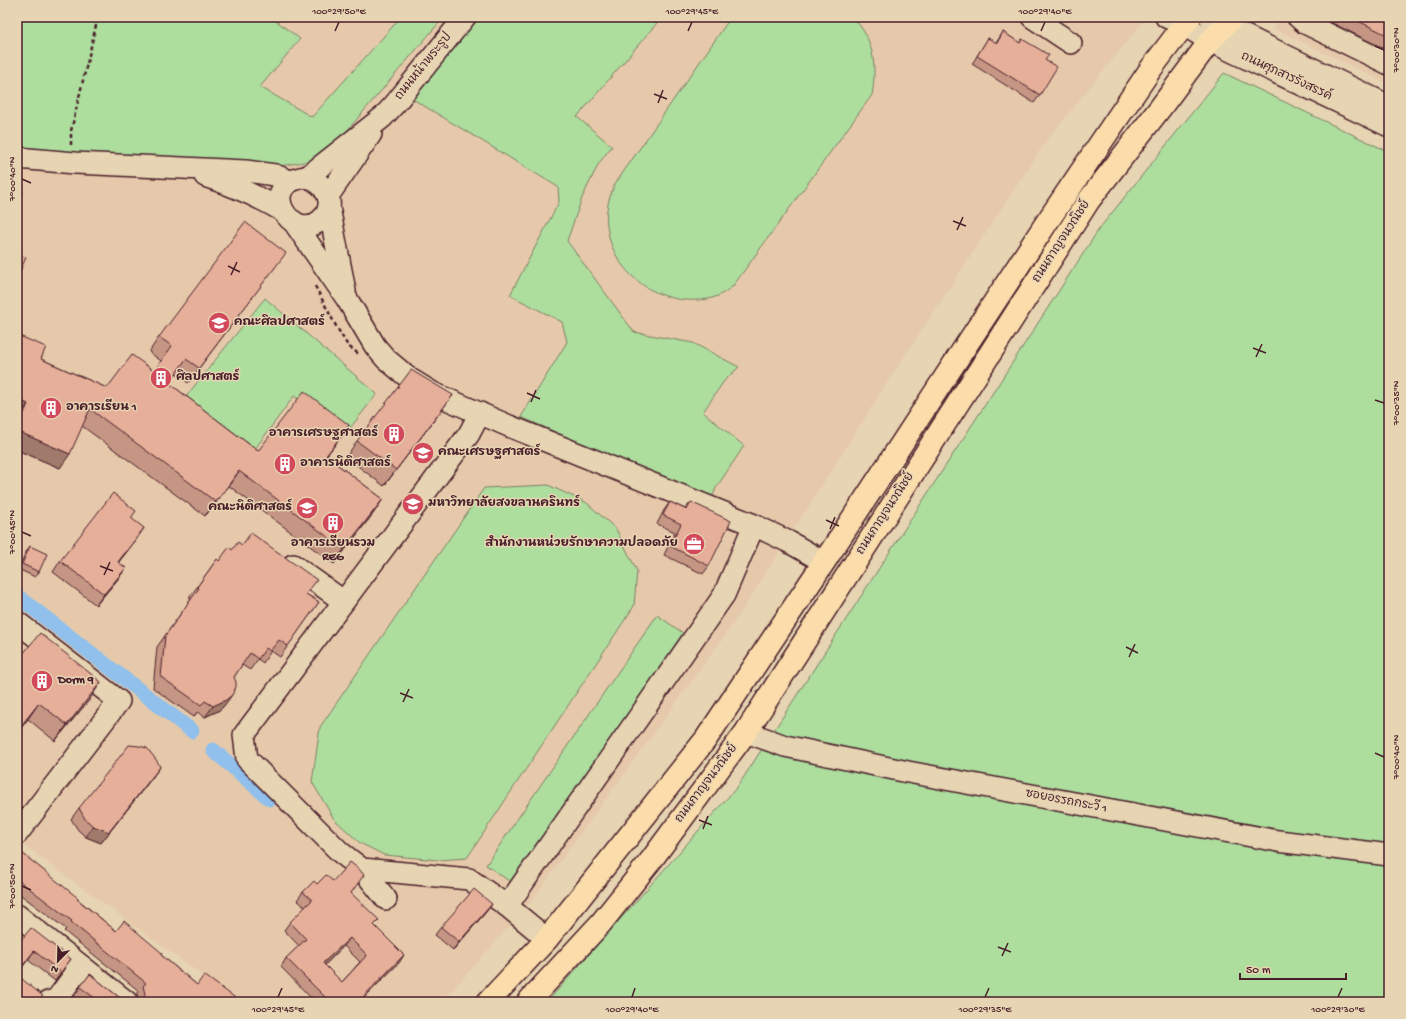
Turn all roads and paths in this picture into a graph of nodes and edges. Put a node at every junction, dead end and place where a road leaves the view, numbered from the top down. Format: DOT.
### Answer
graph roads {
  1 [pos="98,17"];
  2 [pos="465,17"];
  3 [pos="1032,17"];
  4 [pos="1298,17"];
  5 [pos="1180,20"];
  6 [pos="1219,25"];
  7 [pos="1071,43"];
  8 [pos="1389,64"];
  9 [pos="1389,106"];
  10 [pos="383,117"];
  11 [pos="1389,126"];
  12 [pos="17,158"];
  13 [pos="71,163"];
  14 [pos="182,169"];
  15 [pos="298,179"];
  16 [pos="329,202"];
  17 [pos="288,217"];
  18 [pos="315,286"];
  19 [pos="347,299"];
  20 [pos="362,357"];
  21 [pos="480,413"];
  22 [pos="754,525"];
  23 [pos="276,552"];
  24 [pos="824,562"];
  25 [pos="848,575"];
  26 [pos="343,601"];
  27 [pos="17,622"];
  28 [pos="746,732"];
  29 [pos="17,834"];
  30 [pos="1389,855"];
  31 [pos="362,869"];
  32 [pos="386,899"];
  33 [pos="507,906"];
  34 [pos="17,914"];
  35 [pos="547,939"];
  36 [pos="82,966"];
  37 [pos="48,1002"];
  38 [pos="127,1002"];
  39 [pos="488,1002"];
  40 [pos="528,1002"];
  1 -- 13 [label="path"];
  2 -- 10 [label="street, ถนนหน้าพระรูป"];
  3 -- 7 [label="street"];
  4 -- 8 [label="street"];
  5 -- 6 [label="street, ถนนศุภสารรังสรรค์"];
  5 -- 24 [label="main road, ถนนกาญจนวณิชย์"];
  6 -- 9 [label="street, ถนนศุภสารรังสรรค์"];
  6 -- 11 [label="street, ถนนศุภสารรังสรรค์"];
  6 -- 25 [label="main road, ถนนกาญจนวณิชย์"];
  10 -- 15 [label="street, ถนนหน้าพระรูป"];
  10 -- 16 [label="street, ถนนหน้าพระรูป"];
  12 -- 13 [label="street"];
  13 -- 14 [label="street"];
  14 -- 15 [label="street"];
  14 -- 17 [label="street"];
  15 -- 16 [label="street"];
  15 -- 17 [label="street"];
  16 -- 17 [label="street"];
  16 -- 19 [label="street"];
  17 -- 19 [label="street"];
  18 -- 20 [label="path"];
  19 -- 21 [label="street"];
  21 -- 22 [label="street"];
  21 -- 26 [label="street"];
  22 -- 24 [label="street"];
  22 -- 33 [label="street"];
  23 -- 26 [label="street"];
  24 -- 25 [label="main road"];
  24 -- 35 [label="main road, ถนนกาญจนวณิชย์"];
  25 -- 28 [label="main road, ถนนกาญจนวณิชย์"];
  26 -- 31 [label="street"];
  27 -- 29 [label="street"];
  28 -- 30 [label="street, ซอยอรรถกระวี 1"];
  28 -- 40 [label="main road, ถนนกาญจนวณิชย์"];
  31 -- 32 [label="street"];
  31 -- 33 [label="street"];
  33 -- 35 [label="street"];
  34 -- 36 [label="street"];
  35 -- 39 [label="main road, ถนนกาญจนวณิชย์"];
  36 -- 37 [label="street"];
  36 -- 38 [label="street"];
}
